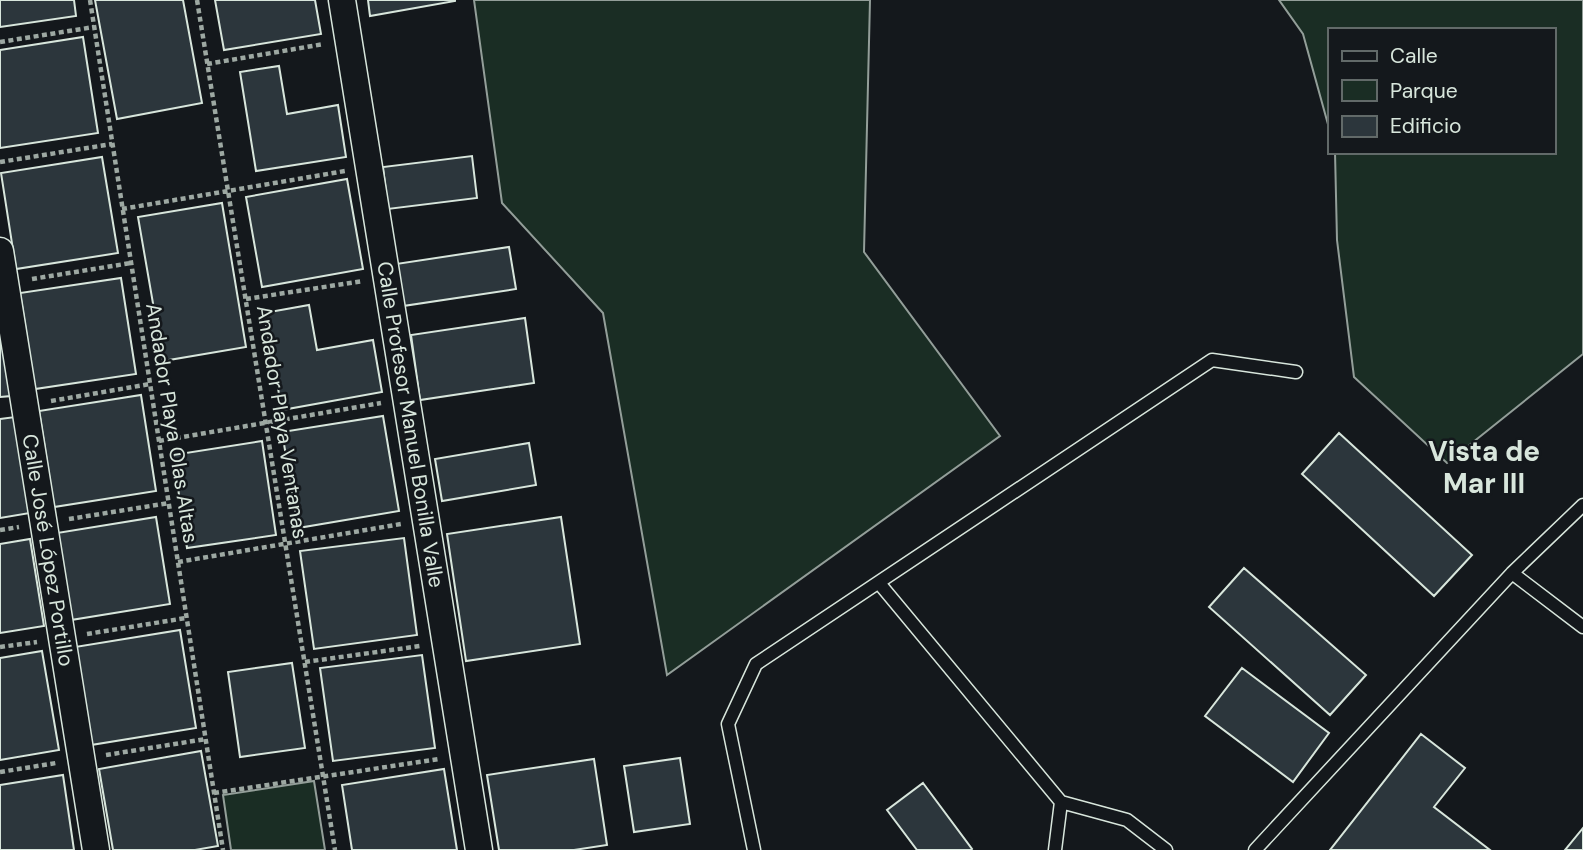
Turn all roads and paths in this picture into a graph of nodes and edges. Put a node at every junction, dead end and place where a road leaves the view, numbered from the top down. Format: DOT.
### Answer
graph roads {
  1 [pos="90,0"];
  2 [pos="197,0"];
  3 [pos="342,0"];
  4 [pos="94,27"];
  5 [pos="349,40"];
  6 [pos="0,42"];
  7 [pos="207,64"];
  8 [pos="112,144"];
  9 [pos="0,162"];
  10 [pos="370,167"];
  11 [pos="229,191"];
  12 [pos="122,209"];
  13 [pos="0,251"];
  14 [pos="131,263"];
  15 [pos="387,277"];
  16 [pos="5,283"];
  17 [pos="246,299"];
  18 [pos="1296,372"];
  19 [pos="150,384"];
  20 [pos="406,399"];
  21 [pos="24,405"];
  22 [pos="266,423"];
  23 [pos="159,441"];
  24 [pos="169,503"];
  25 [pos="1583,505"];
  26 [pos="426,520"];
  27 [pos="43,523"];
  28 [pos="0,530"];
  29 [pos="286,544"];
  30 [pos="178,562"];
  31 [pos="1512,573"];
  32 [pos="879,583"];
  33 [pos="186,618"];
  34 [pos="1583,627"];
  35 [pos="62,638"];
  36 [pos="445,642"];
  37 [pos="0,648"];
  38 [pos="305,663"];
  39 [pos="464,755"];
  40 [pos="323,776"];
  41 [pos="214,793"];
  42 [pos="1061,802"];
  43 [pos="96,850"];
  44 [pos="223,850"];
  45 [pos="335,850"];
  46 [pos="479,850"];
  47 [pos="754,850"];
  48 [pos="1055,850"];
  49 [pos="1166,850"];
  50 [pos="1255,850"];
  1 -- 4 [label="path, Andador Playa Olas Altas"];
  2 -- 7 [label="path, Andador Playa Ventanas"];
  3 -- 5 [label="street, Calle Profesor Manuel Bonilla Valle"];
  4 -- 6 [label="path"];
  4 -- 8 [label="path, Andador Playa Olas Altas"];
  5 -- 7 [label="path"];
  5 -- 10 [label="street, Calle Profesor Manuel Bonilla Valle"];
  7 -- 11 [label="path, Andador Playa Ventanas"];
  8 -- 9 [label="path"];
  8 -- 12 [label="path, Andador Playa Olas Altas"];
  10 -- 11 [label="path"];
  10 -- 15 [label="street, Calle Profesor Manuel Bonilla Valle"];
  11 -- 12 [label="path"];
  11 -- 17 [label="path, Andador Playa Ventanas"];
  12 -- 14 [label="path, Andador Playa Olas Altas"];
  13 -- 16 [label="street, Calle José López Portillo"];
  14 -- 16 [label="path"];
  14 -- 19 [label="path, Andador Playa Olas Altas"];
  15 -- 17 [label="path"];
  15 -- 20 [label="street, Calle Profesor Manuel Bonilla Valle"];
  16 -- 21 [label="street, Calle José López Portillo"];
  17 -- 22 [label="path, Andador Playa Ventanas"];
  18 -- 32 [label="lane"];
  19 -- 21 [label="path"];
  19 -- 23 [label="path, Andador Playa Olas Altas"];
  20 -- 22 [label="path"];
  20 -- 26 [label="street, Calle Profesor Manuel Bonilla Valle"];
  21 -- 27 [label="street, Calle José López Portillo"];
  22 -- 23 [label="path"];
  22 -- 29 [label="path, Andador Playa Ventanas"];
  23 -- 24 [label="path, Andador Playa Olas Altas"];
  24 -- 27 [label="path"];
  24 -- 30 [label="path, Andador Playa Olas Altas"];
  25 -- 31 [label="lane"];
  26 -- 29 [label="path"];
  26 -- 36 [label="street, Calle Profesor Manuel Bonilla Valle"];
  27 -- 28 [label="path"];
  27 -- 35 [label="street, Calle José López Portillo"];
  29 -- 30 [label="path"];
  29 -- 38 [label="path, Andador Playa Ventanas"];
  30 -- 33 [label="path, Andador Playa Olas Altas"];
  31 -- 34 [label="lane"];
  31 -- 50 [label="lane"];
  32 -- 42 [label="lane"];
  32 -- 47 [label="lane"];
  33 -- 35 [label="path"];
  33 -- 41 [label="path, Andador Playa Olas Altas"];
  35 -- 37 [label="path"];
  35 -- 43 [label="street, Calle José López Portillo"];
  36 -- 38 [label="path"];
  36 -- 39 [label="street, Calle Profesor Manuel Bonilla Valle"];
  38 -- 40 [label="path, Andador Playa Ventanas"];
  39 -- 40 [label="path"];
  39 -- 46 [label="street, Calle Profesor Manuel Bonilla Valle"];
  40 -- 41 [label="path"];
  40 -- 45 [label="path, Andador Playa Ventanas"];
  41 -- 44 [label="path, Andador Playa Olas Altas"];
  42 -- 48 [label="lane"];
  42 -- 49 [label="lane"];
}
